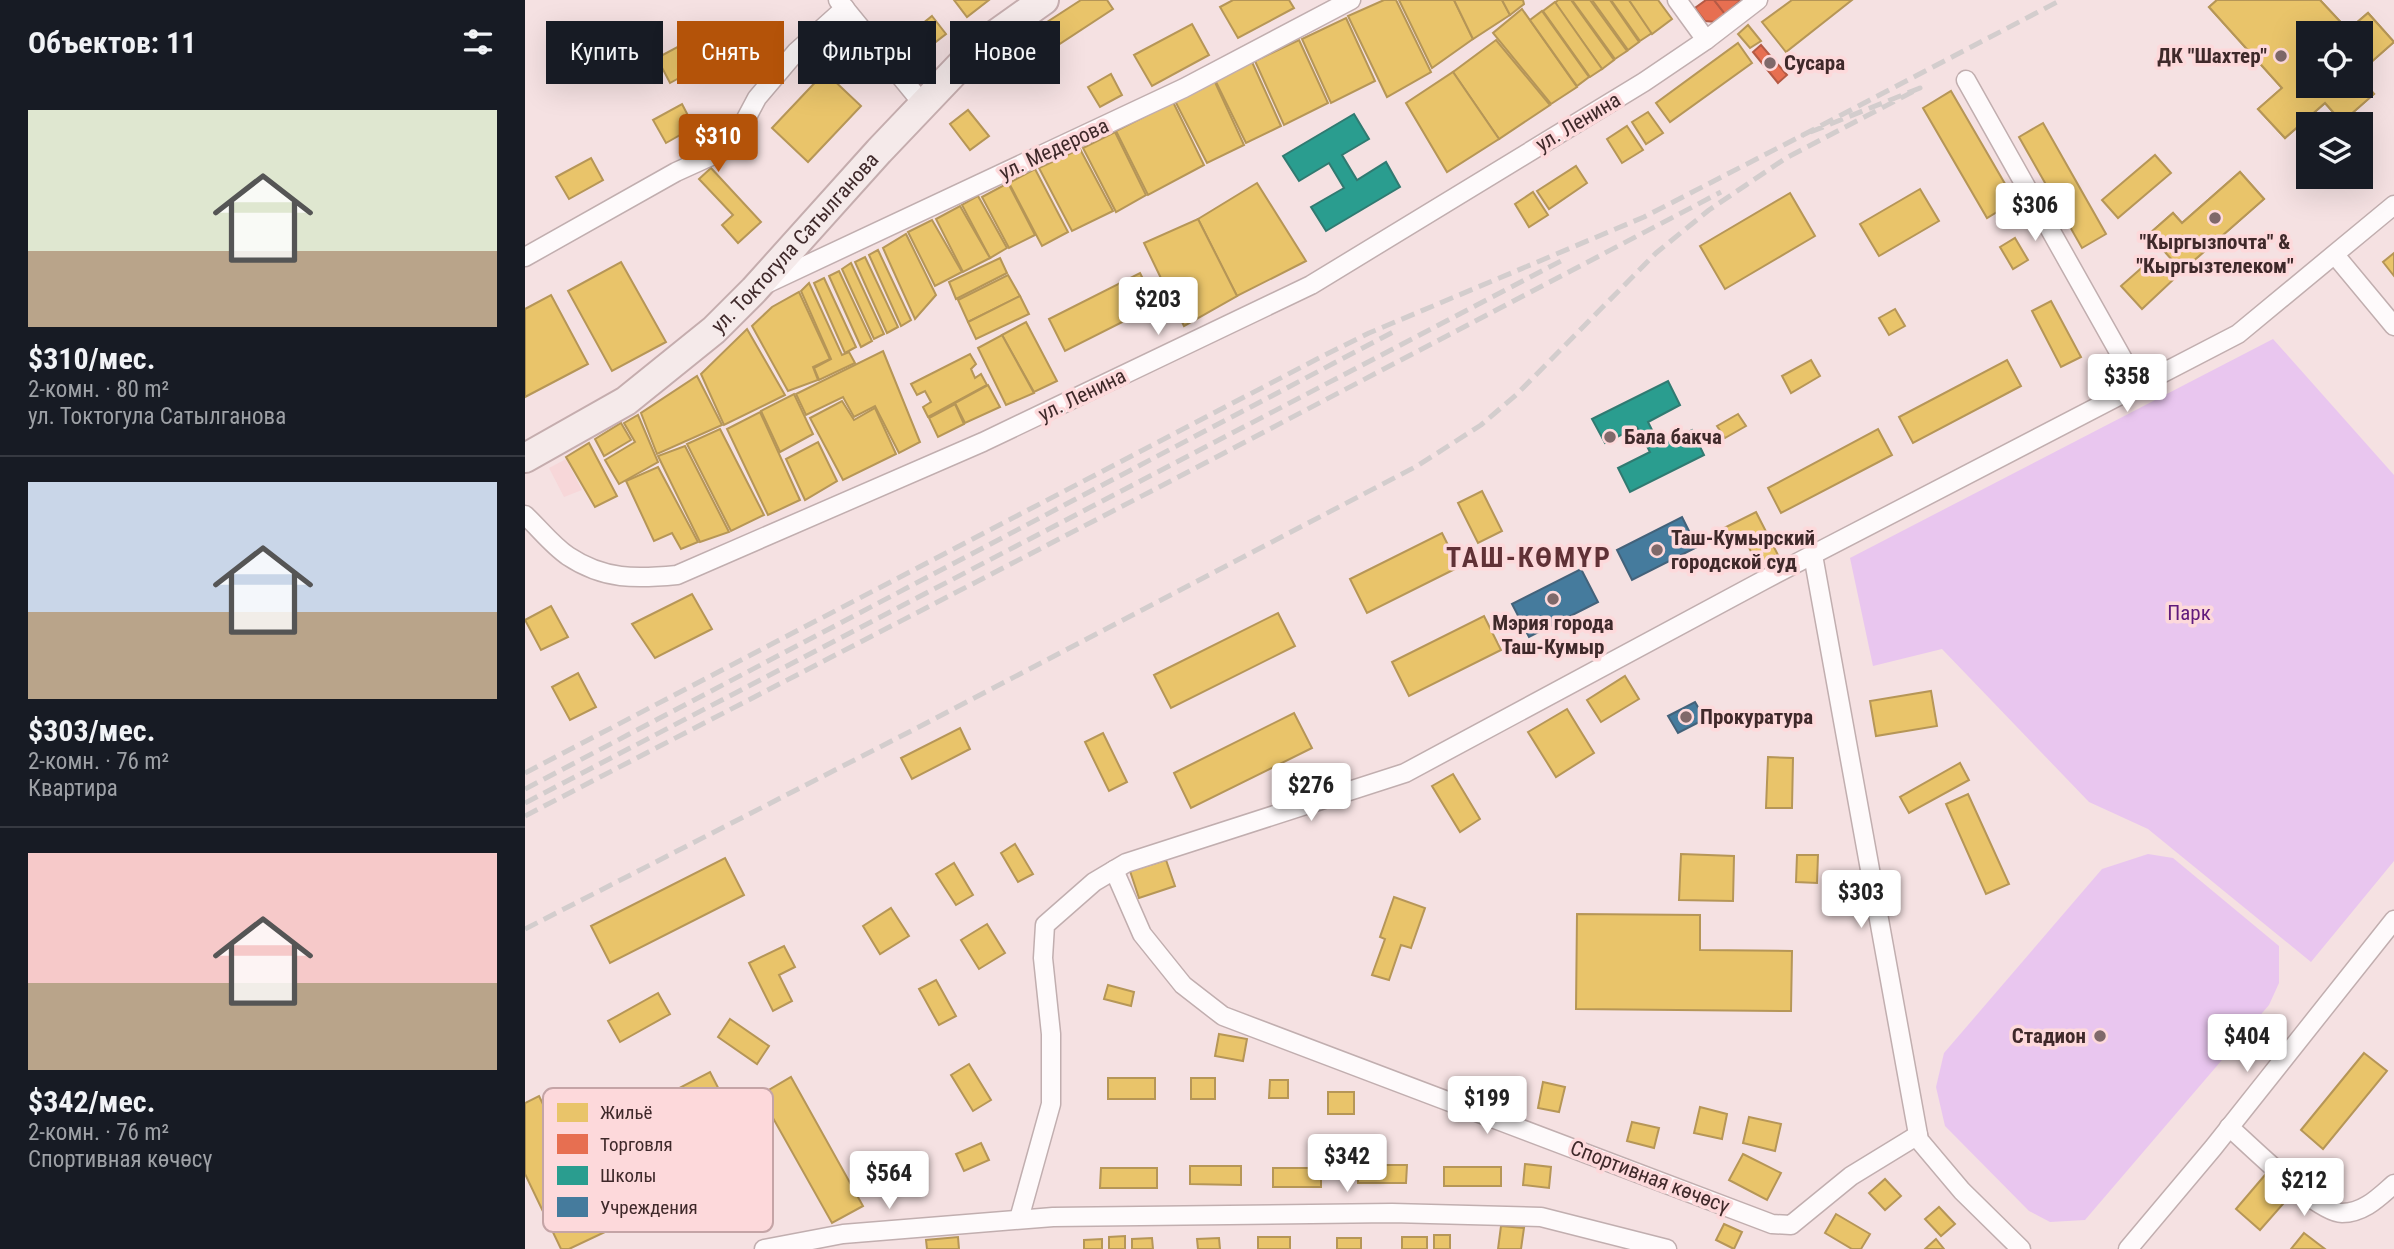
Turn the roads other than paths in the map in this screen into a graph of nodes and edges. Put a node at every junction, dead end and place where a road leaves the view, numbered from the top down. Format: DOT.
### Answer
graph roads {
  1 [pos="1044,0"];
  2 [pos="1351,0"];
  3 [pos="1677,0"];
  4 [pos="1758,0"];
  5 [pos="841,4"];
  6 [pos="1706,40"];
  7 [pos="1966,80"];
  8 [pos="923,104"];
  9 [pos="2394,205"];
  10 [pos="2335,255"];
  11 [pos="525,257"];
  12 [pos="754,290"];
  13 [pos="2394,326"];
  14 [pos="2138,386"];
  15 [pos="525,458"];
  16 [pos="525,514"];
  17 [pos="1813,555"];
  18 [pos="1114,870"];
  19 [pos="2394,920"];
  20 [pos="2229,1127"];
  21 [pos="1918,1135"];
  22 [pos="2394,1184"];
  23 [pos="1019,1219"];
  24 [pos="765,1249"];
  25 [pos="1667,1249"];
  26 [pos="2021,1249"];
  27 [pos="2127,1249"];
  1 -- 8 [label="main road, ул. Токтогула Сатылганова"];
  2 -- 12 [label="street, ул. Медерова"];
  3 -- 6 [label="street"];
  4 -- 6 [label="street, ул. Ленина"];
  5 -- 8 [label="street"];
  5 -- 11 [label="street"];
  6 -- 16 [label="street, ул. Ленина"];
  7 -- 14 [label="street"];
  8 -- 12 [label="main road, ул. Токтогула Сатылганова"];
  9 -- 10 [label="street"];
  10 -- 13 [label="street"];
  10 -- 14 [label="street"];
  12 -- 15 [label="main road, ул. Токтогула Сатылганова"];
  14 -- 17 [label="street"];
  17 -- 18 [label="street"];
  17 -- 21 [label="street"];
  18 -- 21 [label="street, Спортивная көчөсү"];
  18 -- 23 [label="street"];
  19 -- 20 [label="street"];
  20 -- 22 [label="street"];
  20 -- 27 [label="street"];
  21 -- 26 [label="street"];
  23 -- 24 [label="street"];
  23 -- 25 [label="street"];
}
